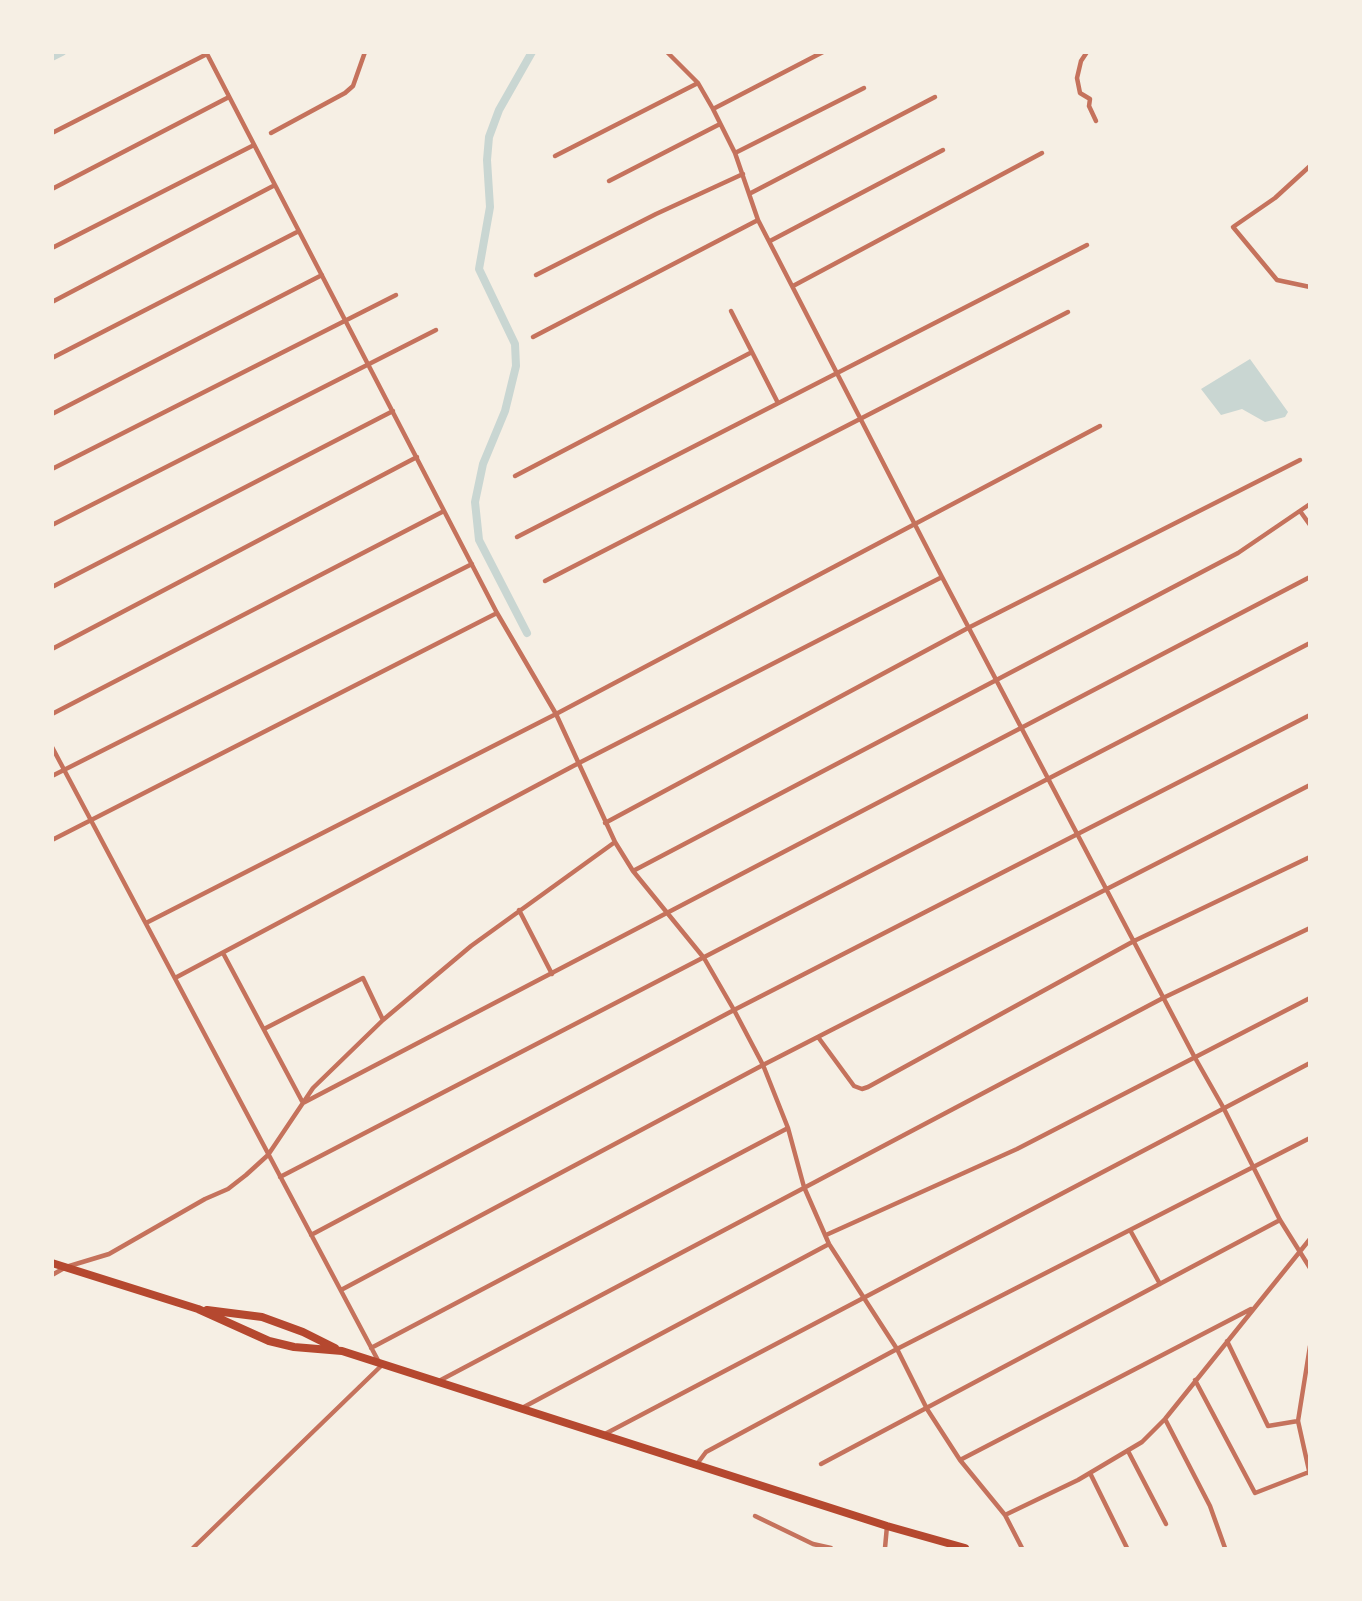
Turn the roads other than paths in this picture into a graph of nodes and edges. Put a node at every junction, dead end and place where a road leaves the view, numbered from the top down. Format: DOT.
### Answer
graph roads {
  1 [pos="365,52"];
  2 [pos="667,52"];
  3 [pos="823,52"];
  4 [pos="1087,52"];
  5 [pos="206,53"];
  6 [pos="698,83"];
  7 [pos="864,88"];
  8 [pos="229,97"];
  9 [pos="935,97"];
  10 [pos="712,109"];
  11 [pos="1096,121"];
  12 [pos="720,124"];
  13 [pos="52,133"];
  14 [pos="271,133"];
  15 [pos="254,145"];
  16 [pos="943,150"];
  17 [pos="735,153"];
  18 [pos="1042,153"];
  19 [pos="555,156"];
  20 [pos="1310,166"];
  21 [pos="743,174"];
  22 [pos="609,181"];
  23 [pos="275,185"];
  24 [pos="52,189"];
  25 [pos="749,194"];
  26 [pos="758,220"];
  27 [pos="299,231"];
  28 [pos="770,241"];
  29 [pos="1087,245"];
  30 [pos="52,248"];
  31 [pos="322,275"];
  32 [pos="536,275"];
  33 [pos="793,286"];
  34 [pos="1310,287"];
  35 [pos="396,295"];
  36 [pos="52,302"];
  37 [pos="731,311"];
  38 [pos="1068,312"];
  39 [pos="345,319"];
  40 [pos="436,330"];
  41 [pos="533,337"];
  42 [pos="752,352"];
  43 [pos="52,358"];
  44 [pos="368,364"];
  45 [pos="837,373"];
  46 [pos="778,403"];
  47 [pos="393,411"];
  48 [pos="52,414"];
  49 [pos="861,418"];
  50 [pos="1100,426"];
  51 [pos="417,457"];
  52 [pos="1300,460"];
  53 [pos="52,470"];
  54 [pos="515,476"];
  55 [pos="1310,504"];
  56 [pos="444,511"];
  57 [pos="1300,511"];
  58 [pos="52,525"];
  59 [pos="915,525"];
  60 [pos="1310,525"];
  61 [pos="517,537"];
  62 [pos="472,564"];
  63 [pos="942,577"];
  64 [pos="1310,577"];
  65 [pos="545,581"];
  66 [pos="52,587"];
  67 [pos="497,613"];
  68 [pos="968,628"];
  69 [pos="1310,643"];
  70 [pos="52,649"];
  71 [pos="995,679"];
  72 [pos="52,714"];
  73 [pos="556,714"];
  74 [pos="1310,715"];
  75 [pos="1021,728"];
  76 [pos="52,747"];
  77 [pos="577,764"];
  78 [pos="64,770"];
  79 [pos="52,776"];
  80 [pos="1047,777"];
  81 [pos="1310,785"];
  82 [pos="91,820"];
  83 [pos="606,822"];
  84 [pos="1077,834"];
  85 [pos="52,840"];
  86 [pos="615,842"];
  87 [pos="1310,857"];
  88 [pos="633,871"];
  89 [pos="1106,889"];
  90 [pos="519,910"];
  91 [pos="667,914"];
  92 [pos="146,923"];
  93 [pos="1310,928"];
  94 [pos="1134,941"];
  95 [pos="223,953"];
  96 [pos="704,958"];
  97 [pos="552,974"];
  98 [pos="175,978"];
  99 [pos="1163,998"];
  100 [pos="1310,998"];
  101 [pos="734,1010"];
  102 [pos="382,1020"];
  103 [pos="264,1029"];
  104 [pos="818,1037"];
  105 [pos="1194,1056"];
  106 [pos="1310,1064"];
  107 [pos="763,1065"];
  108 [pos="303,1103"];
  109 [pos="1223,1107"];
  110 [pos="788,1128"];
  111 [pos="1310,1138"];
  112 [pos="268,1155"];
  113 [pos="1254,1166"];
  114 [pos="280,1177"];
  115 [pos="804,1187"];
  116 [pos="1280,1220"];
  117 [pos="1130,1230"];
  118 [pos="311,1235"];
  119 [pos="826,1235"];
  120 [pos="1310,1239"];
  121 [pos="829,1244"];
  122 [pos="1300,1250"];
  123 [pos="52,1263"];
  124 [pos="66,1267"];
  125 [pos="1310,1268"];
  126 [pos="52,1275"];
  127 [pos="1160,1284"];
  128 [pos="341,1290"];
  129 [pos="863,1296"];
  130 [pos="1254,1307"];
  131 [pos="198,1309"];
  132 [pos="1227,1341"];
  133 [pos="1310,1346"];
  134 [pos="371,1348"];
  135 [pos="897,1349"];
  136 [pos="342,1351"];
  137 [pos="381,1366"];
  138 [pos="1195,1380"];
  139 [pos="437,1382"];
  140 [pos="1310,1393"];
  141 [pos="1301,1398"];
  142 [pos="520,1409"];
  143 [pos="927,1409"];
  144 [pos="1165,1419"];
  145 [pos="1298,1421"];
  146 [pos="603,1435"];
  147 [pos="1128,1451"];
  148 [pos="960,1460"];
  149 [pos="697,1464"];
  150 [pos="821,1464"];
  151 [pos="1090,1473"];
  152 [pos="1309,1474"];
  153 [pos="1005,1515"];
  154 [pos="755,1516"];
  155 [pos="1166,1524"];
  156 [pos="887,1526"];
  157 [pos="193,1548"];
  158 [pos="831,1548"];
  159 [pos="885,1548"];
  160 [pos="965,1548"];
  161 [pos="1022,1548"];
  162 [pos="1127,1548"];
  163 [pos="1226,1548"];
  1 -- 14 [label="street"];
  2 -- 6 [label="street"];
  3 -- 10 [label="street"];
  4 -- 11 [label="street"];
  5 -- 8 [label="street"];
  5 -- 13 [label="street"];
  6 -- 10 [label="street"];
  6 -- 19 [label="street"];
  7 -- 17 [label="street"];
  8 -- 15 [label="street"];
  8 -- 24 [label="street"];
  9 -- 25 [label="street"];
  10 -- 12 [label="street"];
  12 -- 17 [label="street"];
  12 -- 22 [label="street"];
  15 -- 23 [label="street"];
  15 -- 30 [label="street"];
  16 -- 28 [label="street"];
  17 -- 21 [label="street"];
  18 -- 33 [label="street"];
  20 -- 34 [label="street"];
  21 -- 25 [label="street"];
  21 -- 32 [label="street"];
  23 -- 27 [label="street"];
  23 -- 36 [label="street"];
  25 -- 26 [label="street"];
  26 -- 28 [label="street"];
  26 -- 41 [label="street"];
  27 -- 31 [label="street"];
  27 -- 43 [label="street"];
  28 -- 33 [label="street"];
  29 -- 45 [label="street"];
  31 -- 39 [label="street"];
  31 -- 48 [label="street"];
  33 -- 45 [label="street"];
  35 -- 39 [label="street"];
  37 -- 42 [label="street"];
  38 -- 49 [label="street"];
  39 -- 44 [label="street"];
  39 -- 53 [label="street"];
  40 -- 44 [label="street"];
  42 -- 46 [label="street"];
  42 -- 54 [label="street"];
  44 -- 47 [label="street"];
  44 -- 58 [label="street"];
  45 -- 46 [label="street"];
  45 -- 49 [label="street"];
  46 -- 61 [label="street"];
  47 -- 51 [label="street"];
  47 -- 66 [label="street"];
  49 -- 59 [label="street"];
  49 -- 65 [label="street"];
  50 -- 59 [label="street"];
  51 -- 56 [label="street"];
  51 -- 70 [label="street"];
  52 -- 68 [label="street"];
  55 -- 57 [label="street"];
  56 -- 62 [label="street"];
  56 -- 72 [label="street"];
  57 -- 60 [label="street"];
  57 -- 71 [label="street"];
  59 -- 63 [label="street"];
  59 -- 73 [label="street"];
  62 -- 67 [label="street"];
  62 -- 78 [label="street"];
  63 -- 68 [label="street"];
  63 -- 77 [label="street"];
  64 -- 75 [label="street"];
  67 -- 73 [label="street"];
  67 -- 82 [label="street"];
  68 -- 71 [label="street"];
  68 -- 83 [label="street"];
  69 -- 80 [label="street"];
  71 -- 75 [label="street"];
  71 -- 88 [label="street"];
  73 -- 77 [label="street"];
  73 -- 92 [label="street"];
  74 -- 84 [label="street"];
  75 -- 80 [label="street"];
  75 -- 91 [label="street"];
  76 -- 78 [label="street"];
  77 -- 83 [label="street"];
  77 -- 95 [label="street"];
  78 -- 79 [label="street"];
  78 -- 82 [label="street"];
  80 -- 84 [label="street"];
  80 -- 96 [label="street"];
  81 -- 89 [label="street"];
  82 -- 85 [label="street"];
  82 -- 92 [label="street"];
  83 -- 86 [label="street"];
  84 -- 89 [label="street"];
  84 -- 101 [label="street"];
  86 -- 88 [label="street"];
  86 -- 90 [label="street"];
  87 -- 94 [label="street"];
  88 -- 91 [label="street"];
  89 -- 94 [label="street"];
  89 -- 104 [label="street"];
  90 -- 97 [label="street"];
  90 -- 102 [label="street"];
  91 -- 96 [label="street"];
  91 -- 97 [label="street"];
  92 -- 98 [label="street"];
  93 -- 99 [label="street"];
  94 -- 99 [label="street"];
  94 -- 104 [label="street"];
  95 -- 98 [label="street"];
  95 -- 103 [label="street"];
  96 -- 101 [label="street"];
  96 -- 114 [label="street"];
  97 -- 108 [label="street"];
  98 -- 112 [label="street"];
  99 -- 105 [label="street"];
  99 -- 115 [label="street"];
  100 -- 105 [label="street"];
  101 -- 107 [label="street"];
  101 -- 118 [label="street"];
  102 -- 103 [label="street"];
  102 -- 108 [label="street"];
  103 -- 108 [label="street"];
  104 -- 107 [label="street"];
  105 -- 109 [label="street"];
  105 -- 119 [label="street"];
  106 -- 109 [label="street"];
  107 -- 110 [label="street"];
  107 -- 128 [label="street"];
  108 -- 112 [label="street"];
  109 -- 113 [label="street"];
  109 -- 129 [label="street"];
  110 -- 115 [label="street"];
  110 -- 134 [label="street"];
  111 -- 113 [label="street"];
  112 -- 114 [label="street"];
  112 -- 124 [label="street"];
  113 -- 116 [label="street"];
  113 -- 117 [label="street"];
  114 -- 118 [label="street"];
  115 -- 119 [label="street"];
  115 -- 139 [label="street"];
  116 -- 122 [label="street"];
  116 -- 127 [label="street"];
  117 -- 127 [label="street"];
  117 -- 135 [label="street"];
  118 -- 128 [label="street"];
  119 -- 121 [label="street"];
  120 -- 122 [label="street"];
  121 -- 129 [label="street"];
  121 -- 142 [label="street"];
  122 -- 125 [label="street"];
  122 -- 130 [label="street"];
  123 -- 124 [label="highway"];
  124 -- 126 [label="street"];
  124 -- 131 [label="highway"];
  127 -- 143 [label="street"];
  128 -- 134 [label="street"];
  129 -- 135 [label="street"];
  129 -- 146 [label="street"];
  130 -- 132 [label="street"];
  130 -- 148 [label="street"];
  131 -- 136 [label="highway"];
  131 -- 136 [label="highway"];
  132 -- 138 [label="street"];
  132 -- 145 [label="street"];
  133 -- 141 [label="street"];
  134 -- 137 [label="street"];
  135 -- 143 [label="street"];
  135 -- 149 [label="street"];
  136 -- 137 [label="highway"];
  137 -- 139 [label="highway"];
  137 -- 157 [label="street"];
  138 -- 144 [label="street"];
  138 -- 152 [label="street"];
  139 -- 142 [label="highway"];
  140 -- 141 [label="street"];
  141 -- 145 [label="street"];
  142 -- 146 [label="highway"];
  143 -- 148 [label="street"];
  143 -- 150 [label="street"];
  144 -- 147 [label="street"];
  144 -- 163 [label="street"];
  145 -- 152 [label="street"];
  146 -- 149 [label="highway"];
  147 -- 151 [label="street"];
  147 -- 155 [label="street"];
  148 -- 153 [label="street"];
  149 -- 156 [label="highway"];
  151 -- 153 [label="street"];
  151 -- 162 [label="street"];
  153 -- 161 [label="street"];
  154 -- 158 [label="street"];
  156 -- 159 [label="street"];
  156 -- 160 [label="highway"];
}
